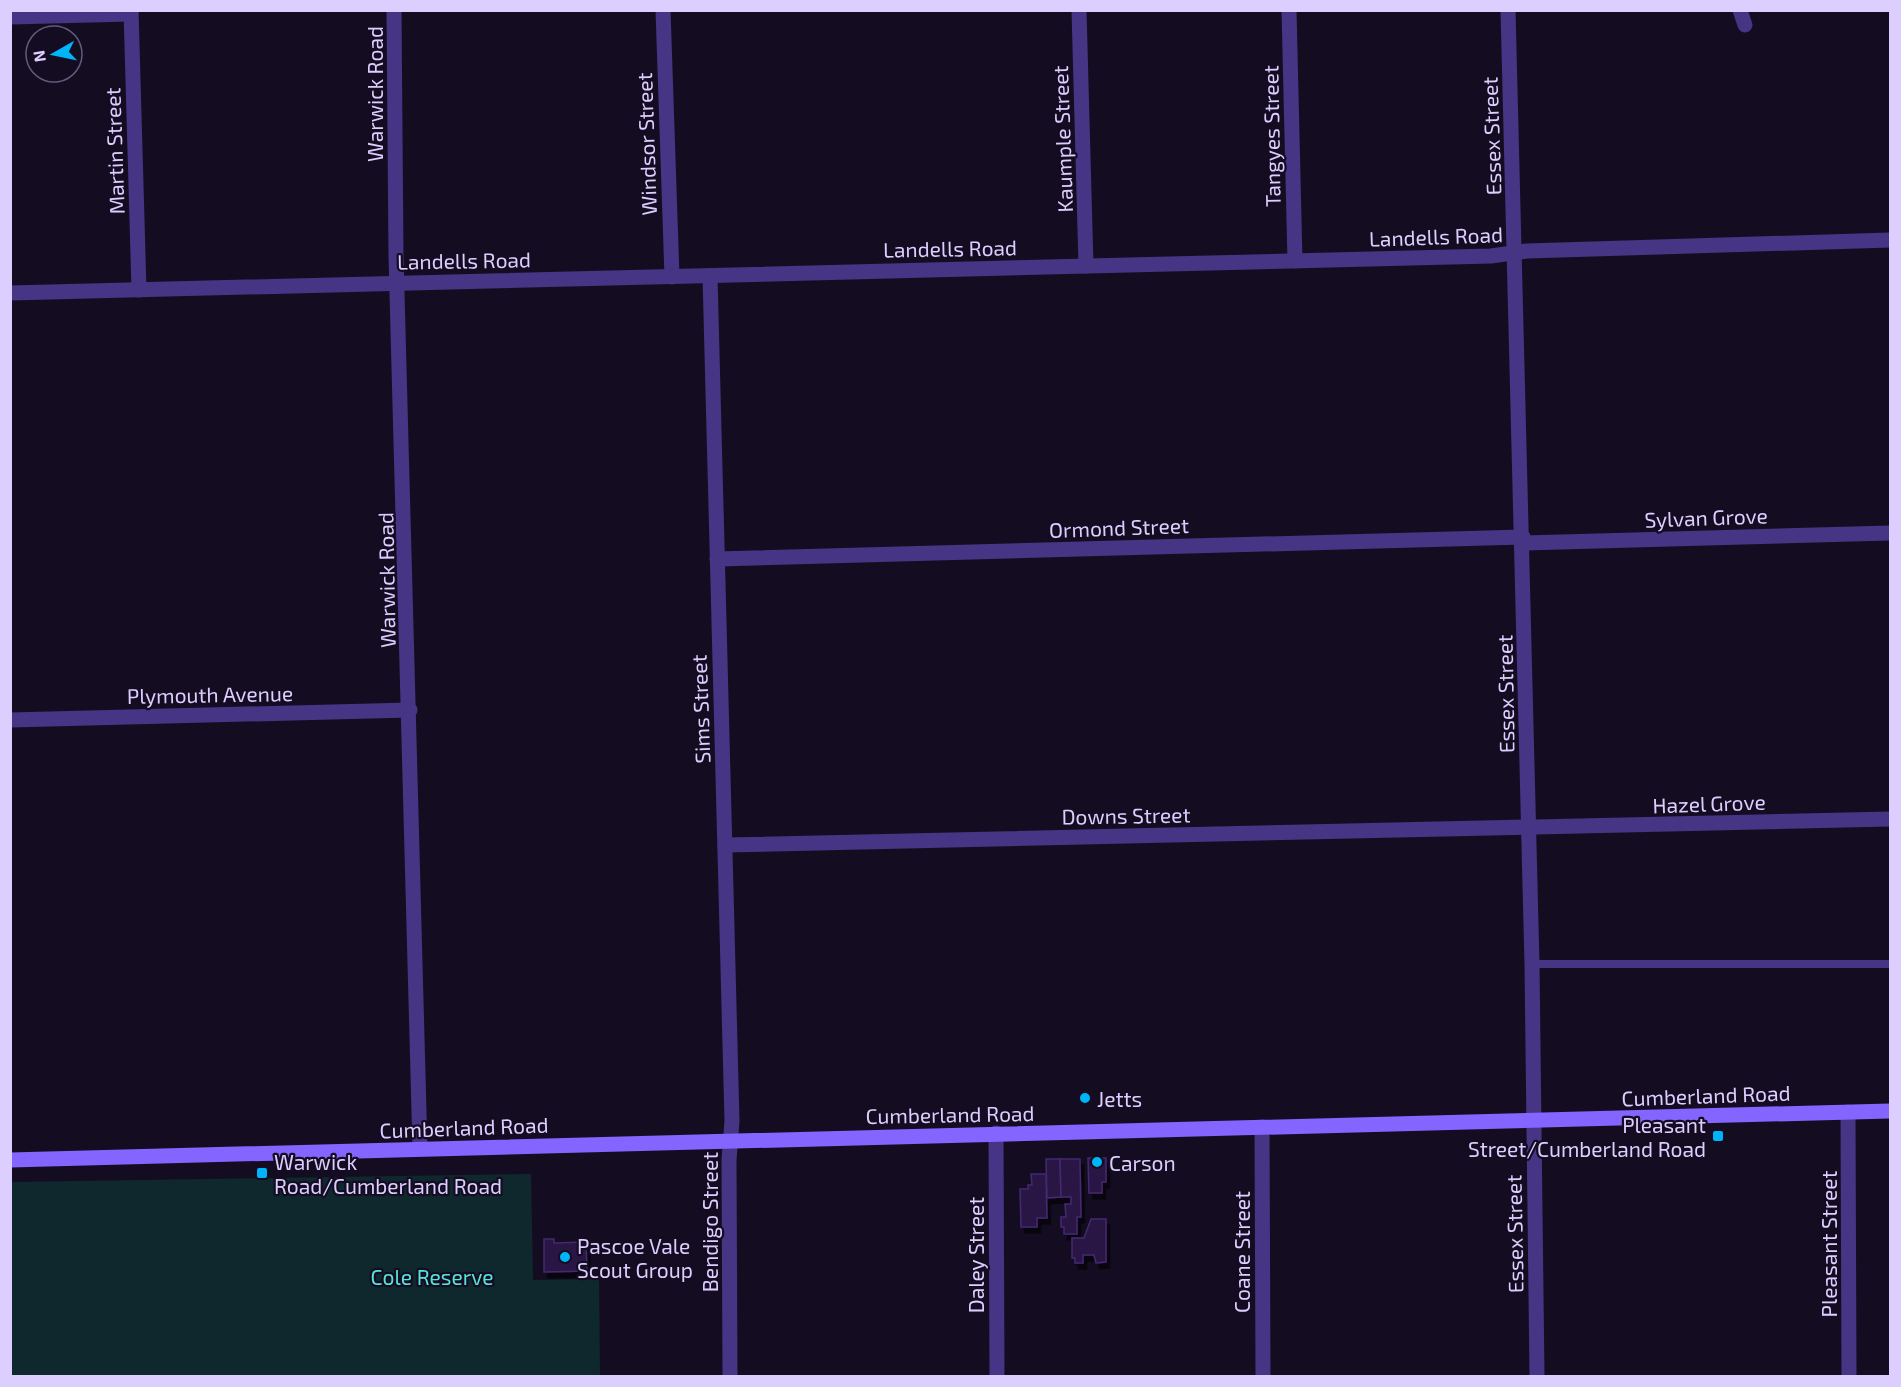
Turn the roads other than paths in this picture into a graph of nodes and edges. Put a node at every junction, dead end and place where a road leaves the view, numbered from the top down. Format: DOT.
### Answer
graph roads {
  1 [pos="394,10"];
  2 [pos="663,10"];
  3 [pos="1080,10"];
  4 [pos="1289,10"];
  5 [pos="1508,10"];
  6 [pos="1740,10"];
  7 [pos="131,12"];
  8 [pos="10,18"];
  9 [pos="1745,26"];
  10 [pos="1890,240"];
  11 [pos="1516,254"];
  12 [pos="1295,261"];
  13 [pos="1086,266"];
  14 [pos="710,276"];
  15 [pos="672,277"];
  16 [pos="398,282"];
  17 [pos="139,290"];
  18 [pos="10,293"];
  19 [pos="1890,533"];
  20 [pos="1523,540"];
  21 [pos="717,559"];
  22 [pos="410,710"];
  23 [pos="10,720"];
  24 [pos="1890,819"];
  25 [pos="1528,827"];
  26 [pos="725,845"];
  27 [pos="1532,964"];
  28 [pos="1890,964"];
  29 [pos="1890,1111"];
  30 [pos="1848,1112"];
  31 [pos="1534,1121"];
  32 [pos="1262,1127"];
  33 [pos="996,1133"];
  34 [pos="731,1141"];
  35 [pos="420,1149"];
  36 [pos="10,1160"];
  37 [pos="730,1377"];
  38 [pos="997,1377"];
  39 [pos="1263,1377"];
  40 [pos="1537,1377"];
  41 [pos="1849,1377"];
  1 -- 16 [label="street, Warwick Road"];
  2 -- 15 [label="street, Windsor Street"];
  3 -- 13 [label="street, Kaumple Street"];
  4 -- 12 [label="street, Tangyes Street"];
  5 -- 11 [label="street, Essex Street"];
  6 -- 9 [label="street"];
  7 -- 8 [label="street"];
  7 -- 17 [label="street, Martin Street"];
  10 -- 11 [label="street, Landells Road"];
  11 -- 12 [label="street, Landells Road"];
  11 -- 20 [label="street, Essex Street"];
  12 -- 13 [label="street, Landells Road"];
  13 -- 14 [label="street, Landells Road"];
  14 -- 15 [label="street, Landells Road"];
  14 -- 21 [label="street, Sims Street"];
  15 -- 16 [label="street, Landells Road"];
  16 -- 17 [label="street, Landells Road"];
  16 -- 22 [label="street, Warwick Road"];
  17 -- 18 [label="street, Landells Road"];
  19 -- 20 [label="street, Sylvan Grove"];
  20 -- 21 [label="street, Ormond Street"];
  20 -- 25 [label="street, Essex Street"];
  21 -- 26 [label="street, Sims Street"];
  22 -- 23 [label="street, Plymouth Avenue"];
  22 -- 35 [label="street, Warwick Road"];
  24 -- 25 [label="street, Hazel Grove"];
  25 -- 26 [label="street, Downs Street"];
  25 -- 27 [label="street, Essex Street"];
  26 -- 34 [label="street, Sims Street"];
  27 -- 28 [label="lane"];
  27 -- 31 [label="street, Essex Street"];
  29 -- 30 [label="main road, Cumberland Road"];
  30 -- 31 [label="main road, Cumberland Road"];
  30 -- 41 [label="street, Pleasant Street"];
  31 -- 32 [label="main road, Cumberland Road"];
  31 -- 40 [label="street, Essex Street"];
  32 -- 33 [label="main road, Cumberland Road"];
  32 -- 39 [label="street, Coane Street"];
  33 -- 34 [label="main road, Cumberland Road"];
  33 -- 38 [label="street, Daley Street"];
  34 -- 35 [label="main road, Cumberland Road"];
  34 -- 37 [label="street, Bendigo Street"];
  35 -- 36 [label="main road, Cumberland Road"];
}
